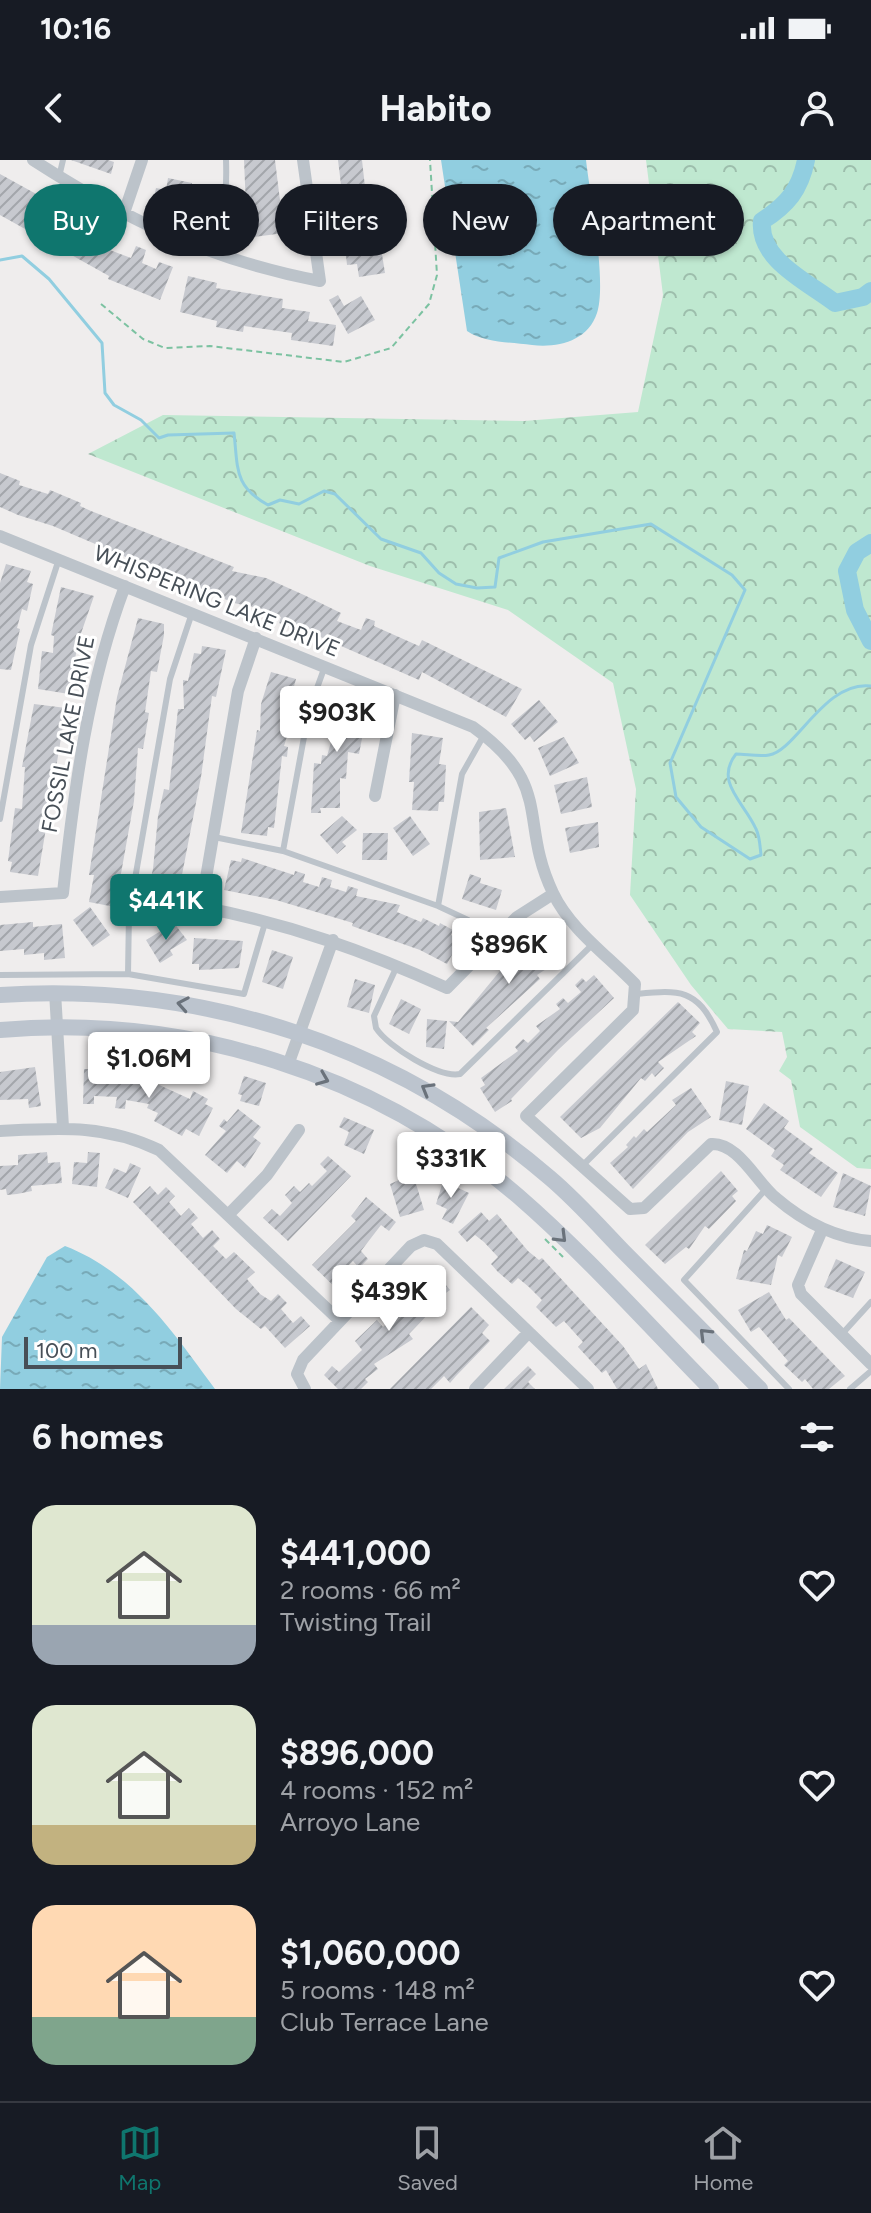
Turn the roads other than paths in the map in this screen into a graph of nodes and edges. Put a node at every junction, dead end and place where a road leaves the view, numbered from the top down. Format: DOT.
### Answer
graph roads {
  1 [pos="33,160"];
  2 [pos="63,160"];
  3 [pos="142,160"];
  4 [pos="226,160"];
  5 [pos="303,160"];
  6 [pos="59,177"];
  7 [pos="72,184"];
  8 [pos="224,184"];
  9 [pos="127,204"];
  10 [pos="226,256"];
  11 [pos="0,536"];
  12 [pos="59,559"];
  13 [pos="125,586"];
  14 [pos="192,612"];
  15 [pos="256,638"];
  16 [pos="325,666"];
  17 [pos="395,695"];
  18 [pos="484,735"];
  19 [pos="375,796"];
  20 [pos="0,819"];
  21 [pos="213,837"];
  22 [pos="283,851"];
  23 [pos="553,894"];
  24 [pos="0,897"];
  25 [pos="438,906"];
  26 [pos="266,919"];
  27 [pos="333,940"];
  28 [pos="490,944"];
  29 [pos="594,944"];
  30 [pos="397,966"];
  31 [pos="128,974"];
  32 [pos="0,975"];
  33 [pos="55,992"];
  34 [pos="636,994"];
  35 [pos="0,995"];
  36 [pos="57,1027"];
  37 [pos="0,1030"];
  38 [pos="300,1031"];
  39 [pos="288,1065"];
  40 [pos="63,1127"];
  41 [pos="299,1130"];
  42 [pos="0,1131"];
  43 [pos="581,1167"];
  44 [pos="766,1189"];
  45 [pos="229,1214"];
  46 [pos="822,1230"];
  47 [pos="871,1241"];
  48 [pos="871,1302"];
  49 [pos="340,1321"];
  50 [pos="529,1332"];
  51 [pos="842,1334"];
  52 [pos="871,1364"];
  53 [pos="871,1371"];
  54 [pos="305,1389"];
  55 [pos="475,1389"];
  56 [pos="588,1389"];
  57 [pos="711,1389"];
  58 [pos="760,1389"];
  59 [pos="789,1389"];
  60 [pos="850,1389"];
  1 -- 6 [label="street"];
  2 -- 6 [label="lane"];
  3 -- 9 [label="street"];
  4 -- 8 [label="lane"];
  5 -- 10 [label="street"];
  6 -- 7 [label="street"];
  11 -- 12 [label="street, WHISPERING LAKE DRIVE"];
  12 -- 13 [label="street, WHISPERING LAKE DRIVE"];
  12 -- 20 [label="lane"];
  13 -- 14 [label="street, WHISPERING LAKE DRIVE"];
  13 -- 24 [label="street, FOSSIL LAKE DRIVE"];
  14 -- 15 [label="street, WHISPERING LAKE DRIVE"];
  14 -- 31 [label="lane"];
  15 -- 16 [label="street, WHISPERING LAKE DRIVE"];
  15 -- 21 [label="street"];
  16 -- 17 [label="street, WHISPERING LAKE DRIVE"];
  16 -- 22 [label="lane"];
  17 -- 18 [label="street, WHISPERING LAKE DRIVE"];
  17 -- 19 [label="street"];
  18 -- 23 [label="street, WHISPERING LAKE DRIVE"];
  18 -- 25 [label="lane"];
  21 -- 22 [label="lane"];
  21 -- 26 [label="street"];
  22 -- 25 [label="lane"];
  23 -- 28 [label="street"];
  23 -- 29 [label="street, WHISPERING LAKE DRIVE"];
  25 -- 28 [label="lane"];
  26 -- 27 [label="street"];
  26 -- 31 [label="lane"];
  27 -- 30 [label="street"];
  27 -- 38 [label="street"];
  28 -- 30 [label="street"];
  29 -- 30 [label="lane"];
  29 -- 34 [label="street, WHISPERING LAKE DRIVE"];
  31 -- 32 [label="lane"];
  33 -- 35 [label="main road"];
  33 -- 36 [label="street"];
  38 -- 33 [label="main road, one-way"];
  34 -- 43 [label="street"];
  34 -- 43 [label="lane"];
  36 -- 37 [label="main road"];
  36 -- 39 [label="main road"];
  36 -- 40 [label="street"];
  38 -- 39 [label="street"];
  58 -- 38 [label="main road, one-way"];
  39 -- 57 [label="main road, one-way"];
  40 -- 42 [label="street"];
  40 -- 45 [label="street"];
  41 -- 45 [label="street"];
  43 -- 44 [label="street"];
  44 -- 46 [label="street"];
  44 -- 59 [label="lane"];
  45 -- 49 [label="street"];
  46 -- 47 [label="street"];
  46 -- 51 [label="street"];
  48 -- 51 [label="lane"];
  49 -- 50 [label="street"];
  49 -- 54 [label="street"];
  50 -- 55 [label="street"];
  50 -- 56 [label="street"];
  51 -- 52 [label="street"];
  53 -- 60 [label="lane"];
}
